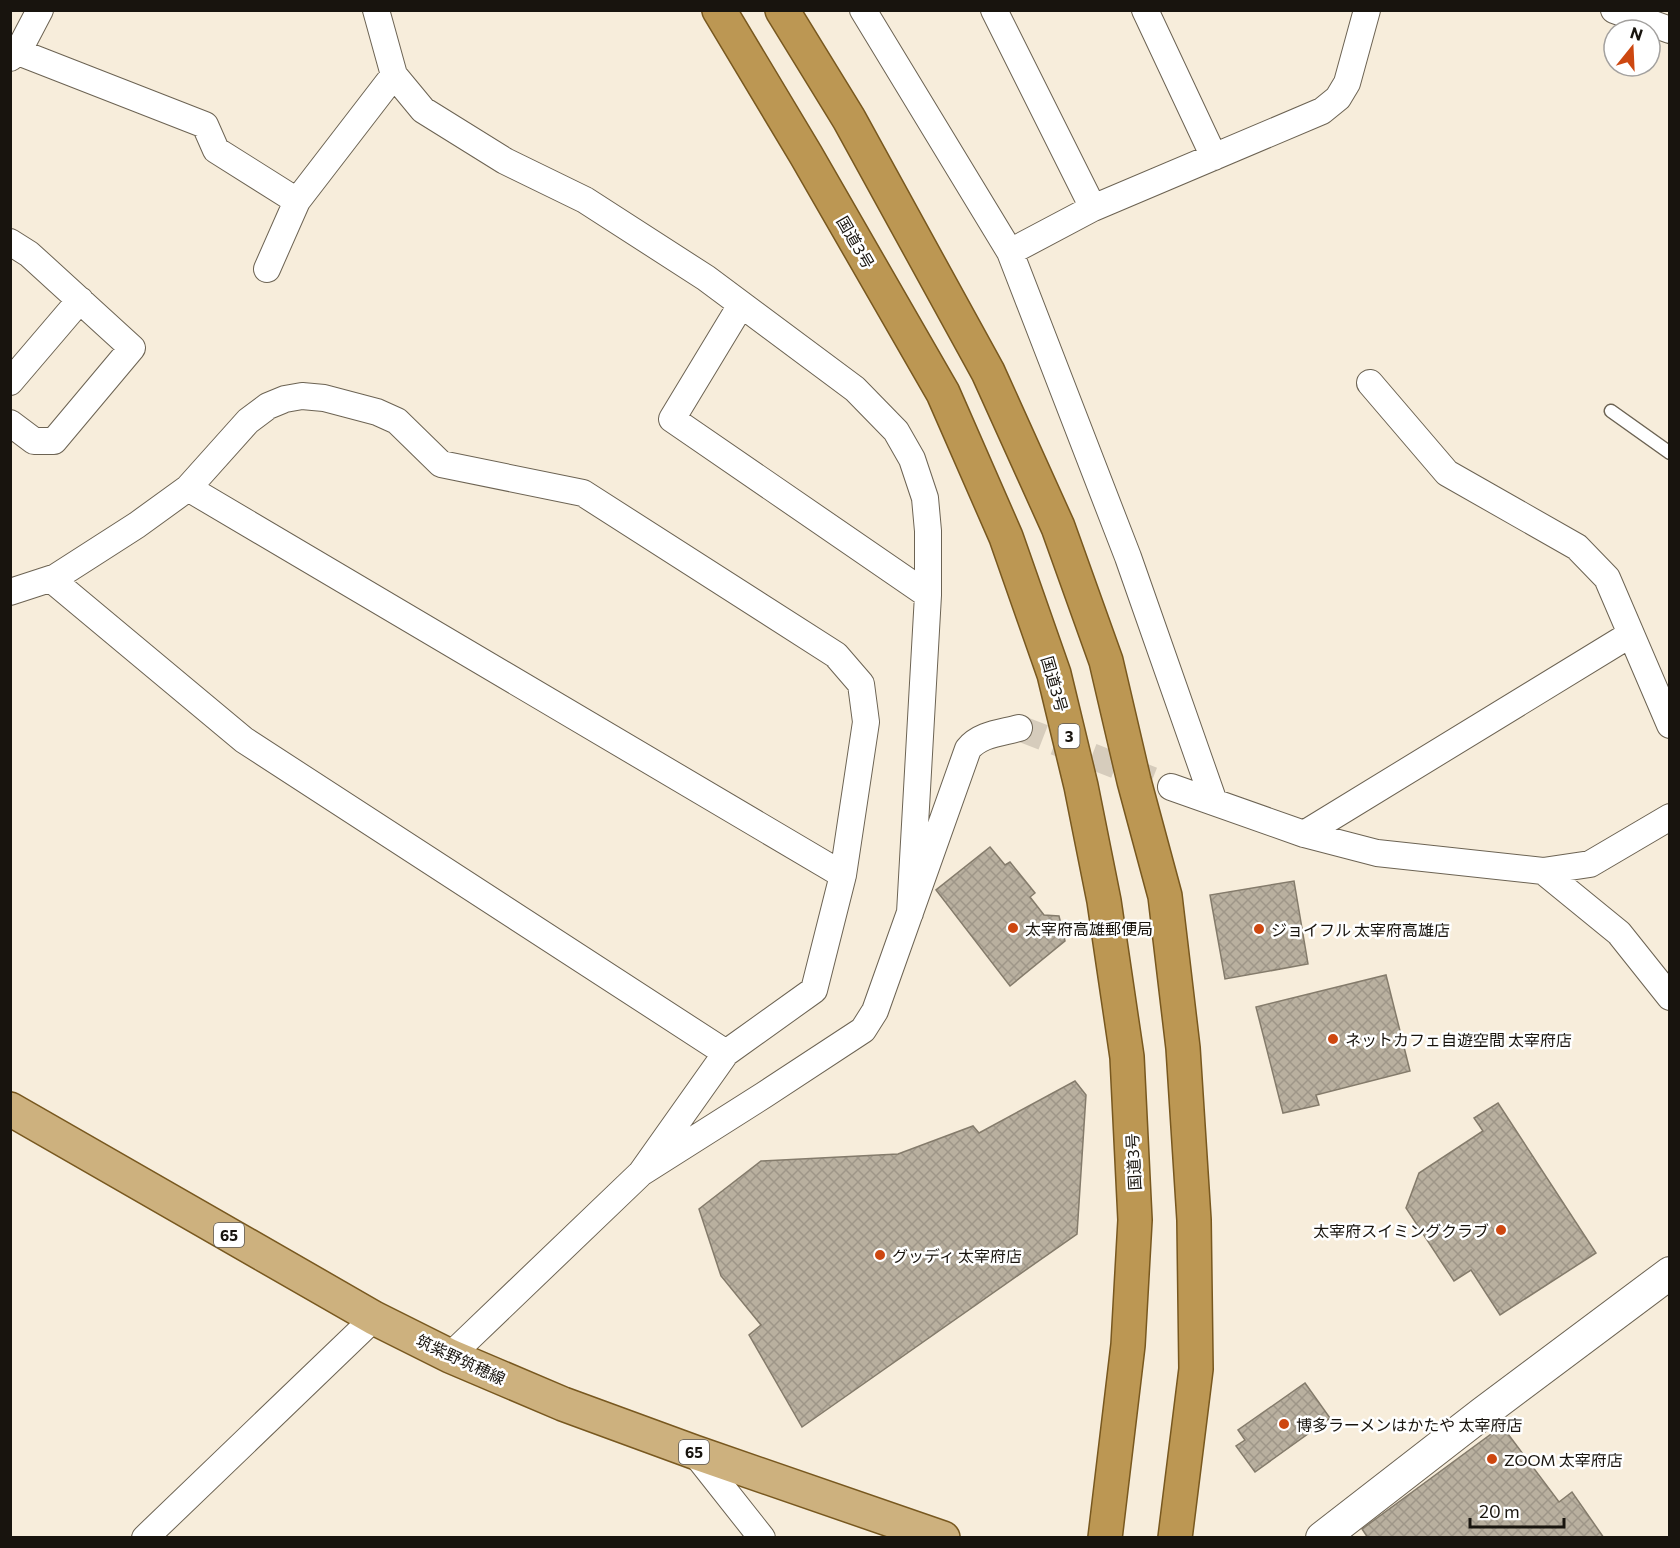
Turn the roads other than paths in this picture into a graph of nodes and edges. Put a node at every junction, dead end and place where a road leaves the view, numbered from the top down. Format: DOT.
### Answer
graph roads {
  1 [pos="40,10"];
  2 [pos="376,10"];
  3 [pos="719,10"];
  4 [pos="782,10"];
  5 [pos="863,10"];
  6 [pos="994,10"];
  7 [pos="1145,10"];
  8 [pos="1367,10"];
  9 [pos="1614,10"];
  10 [pos="1670,30"];
  11 [pos="14,55"];
  12 [pos="394,75"];
  13 [pos="1214,157"];
  14 [pos="297,201"];
  15 [pos="1093,208"];
  16 [pos="10,242"];
  17 [pos="1010,252"];
  18 [pos="267,269"];
  19 [pos="80,300"];
  20 [pos="741,305"];
  21 [pos="10,382"];
  22 [pos="1370,383"];
  23 [pos="1611,411"];
  24 [pos="10,423"];
  25 [pos="1670,453"];
  26 [pos="188,488"];
  27 [pos="51,579"];
  28 [pos="10,592"];
  29 [pos="928,595"];
  30 [pos="1631,634"];
  31 [pos="1670,725"];
  32 [pos="1019,728"];
  33 [pos="1171,787"];
  34 [pos="1214,802"];
  35 [pos="1670,817"];
  36 [pos="1304,834"];
  37 [pos="1543,871"];
  38 [pos="843,875"];
  39 [pos="910,913"];
  40 [pos="1670,997"];
  41 [pos="726,1053"];
  42 [pos="10,1109"];
  43 [pos="641,1173"];
  44 [pos="1670,1273"];
  45 [pos="374,1318"];
  46 [pos="450,1356"];
  47 [pos="694,1452"];
  48 [pos="145,1538"];
  49 [pos="762,1538"];
  50 [pos="943,1538"];
  51 [pos="1105,1538"];
  52 [pos="1175,1538"];
  53 [pos="1323,1538"];
  1 -- 11 [label="street"];
  2 -- 12 [label="street"];
  3 -- 51 [label="highway, 国道3号 / 3"];
  4 -- 52 [label="highway"];
  5 -- 17 [label="street"];
  6 -- 15 [label="street"];
  7 -- 13 [label="street"];
  8 -- 13 [label="street"];
  9 -- 10 [label="street"];
  11 -- 14 [label="street"];
  12 -- 14 [label="street"];
  12 -- 20 [label="street"];
  13 -- 15 [label="street"];
  14 -- 18 [label="street"];
  15 -- 17 [label="street"];
  16 -- 19 [label="street"];
  17 -- 34 [label="street"];
  19 -- 21 [label="street"];
  19 -- 24 [label="street"];
  20 -- 29 [label="street"];
  20 -- 29 [label="street"];
  22 -- 30 [label="street"];
  23 -- 25 [label="lane"];
  26 -- 27 [label="street"];
  26 -- 38 [label="street"];
  26 -- 38 [label="street"];
  27 -- 28 [label="street"];
  27 -- 41 [label="street"];
  29 -- 39 [label="street"];
  30 -- 31 [label="street"];
  30 -- 36 [label="street"];
  32 -- 39 [label="street"];
  33 -- 34 [label="street"];
  34 -- 36 [label="street"];
  35 -- 37 [label="street"];
  36 -- 37 [label="street"];
  37 -- 40 [label="street"];
  38 -- 41 [label="street"];
  39 -- 43 [label="street"];
  41 -- 43 [label="street"];
  42 -- 45 [label="main road, 筑紫野筑穂線 / 65"];
  43 -- 46 [label="street"];
  44 -- 53 [label="street"];
  45 -- 46 [label="main road, 筑紫野筑穂線 / 65"];
  45 -- 48 [label="street"];
  46 -- 47 [label="main road, 筑紫野筑穂線 / 65"];
  47 -- 49 [label="street"];
  47 -- 50 [label="main road, 筑紫野筑穂線 / 65"];
}
